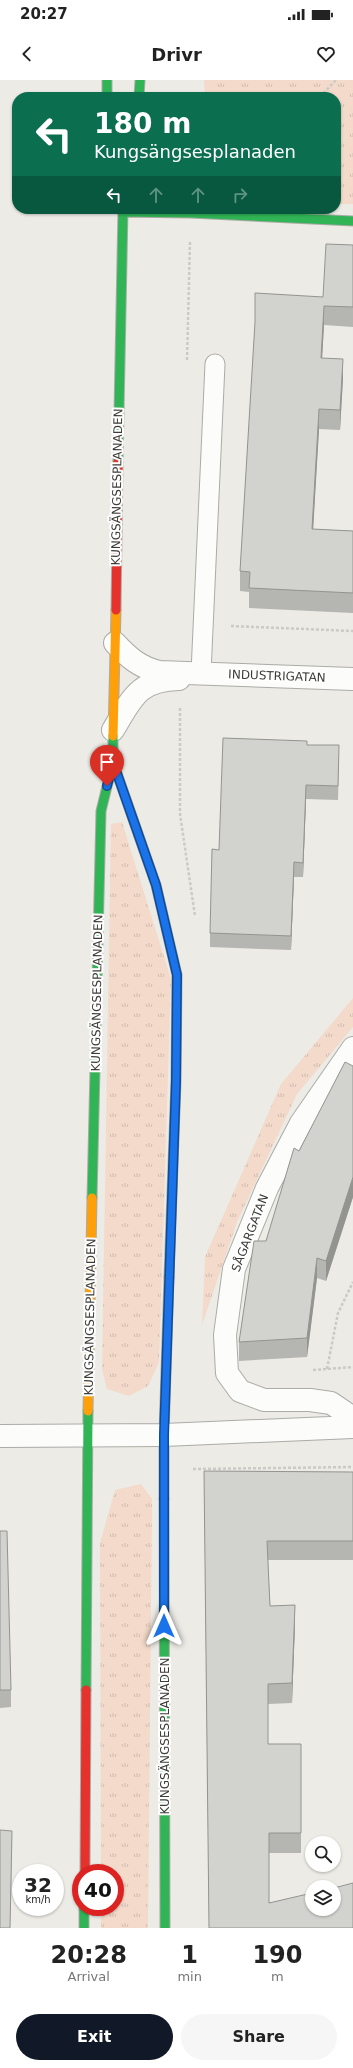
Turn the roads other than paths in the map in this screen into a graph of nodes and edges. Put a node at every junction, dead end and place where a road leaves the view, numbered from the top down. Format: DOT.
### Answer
graph roads {
  1 [pos="107,80"];
  2 [pos="140,80"];
  3 [pos="107,92"];
  4 [pos="139,92"];
  5 [pos="122,214"];
  6 [pos="210,214"];
  7 [pos="353,221"];
  8 [pos="215,364"];
  9 [pos="115,642"];
  10 [pos="201,673"];
  11 [pos="353,679"];
  12 [pos="113,730"];
  13 [pos="113,762"];
  14 [pos="353,1048"];
  15 [pos="353,1418"];
  16 [pos="353,1427"];
  17 [pos="87,1435"];
  18 [pos="164,1435"];
  19 [pos="0,1436"];
  20 [pos="84,1864"];
  21 [pos="84,1916"];
  22 [pos="84,1928"];
  23 [pos="165,1928"];
  1 -- 3 [label="street"];
  2 -- 4 [label="street"];
  5 -- 9 [label="street, KUNGSÄNGSESPLANADEN"];
  6 -- 7 [label="street"];
  8 -- 10 [label="lane"];
  9 -- 10 [label="street, INDUSTRIGATAN"];
  9 -- 12 [label="street, KUNGSÄNGSESPLANADEN"];
  10 -- 11 [label="street, INDUSTRIGATAN"];
  10 -- 12 [label="street"];
  12 -- 13 [label="street, KUNGSÄNGSESPLANADEN"];
  13 -- 17 [label="street, KUNGSÄNGSESPLANADEN"];
  13 -- 18 [label="street, KUNGSÄNGSESPLANADEN"];
  14 -- 15 [label="street, SÅGARGATAN"];
  16 -- 18 [label="street"];
  17 -- 18 [label="street"];
  17 -- 19 [label="street"];
  17 -- 20 [label="street, KUNGSÄNGSESPLANADEN"];
  18 -- 23 [label="street, KUNGSÄNGSESPLANADEN"];
  21 -- 22 [label="street"];
}
